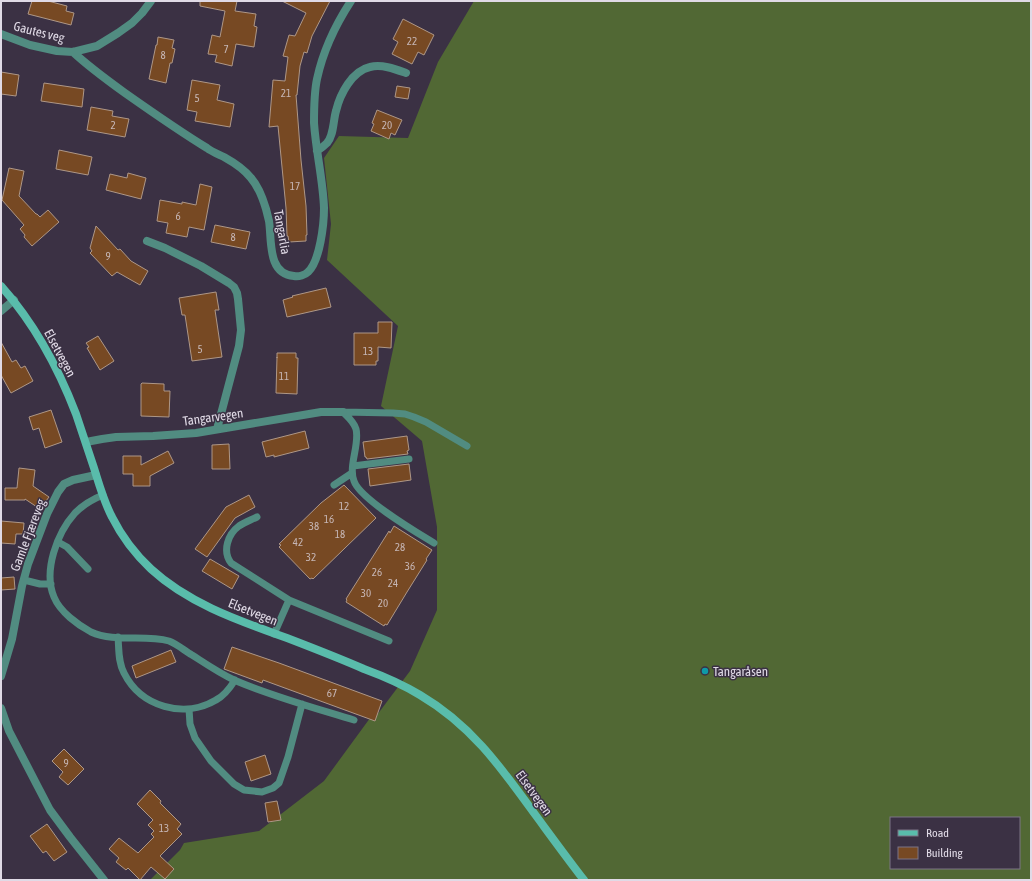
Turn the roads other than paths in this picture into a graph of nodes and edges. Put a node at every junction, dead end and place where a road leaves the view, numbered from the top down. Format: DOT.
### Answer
graph roads {
  1 [pos="151,1"];
  2 [pos="352,1"];
  3 [pos="1,34"];
  4 [pos="73,52"];
  5 [pos="406,73"];
  6 [pos="317,151"];
  7 [pos="147,241"];
  8 [pos="1,286"];
  9 [pos="14,300"];
  10 [pos="1,311"];
  11 [pos="343,412"];
  12 [pos="217,429"];
  13 [pos="86,442"];
  14 [pos="467,446"];
  15 [pos="409,459"];
  16 [pos="353,470"];
  17 [pos="96,475"];
  18 [pos="334,485"];
  19 [pos="103,495"];
  20 [pos="257,517"];
  21 [pos="58,542"];
  22 [pos="434,543"];
  23 [pos="88,569"];
  24 [pos="24,580"];
  25 [pos="51,584"];
  26 [pos="289,600"];
  27 [pos="274,634"];
  28 [pos="118,637"];
  29 [pos="389,641"];
  30 [pos="1,676"];
  31 [pos="235,680"];
  32 [pos="302,704"];
  33 [pos="1,708"];
  34 [pos="189,709"];
  35 [pos="354,720"];
  36 [pos="104,880"];
  37 [pos="584,880"];
  1 -- 4 [label="street, Gautes veg"];
  2 -- 6 [label="street, Tangarlia"];
  3 -- 4 [label="street, Gautes veg"];
  4 -- 6 [label="street, Tangarlia"];
  5 -- 6 [label="street"];
  7 -- 12 [label="street"];
  8 -- 9 [label="main road, Elsetvegen"];
  9 -- 10 [label="street"];
  9 -- 13 [label="main road, Elsetvegen"];
  11 -- 12 [label="street, Tangarvegen"];
  11 -- 14 [label="lane"];
  11 -- 16 [label="lane"];
  12 -- 13 [label="street, Tangarvegen"];
  13 -- 17 [label="main road, Elsetvegen"];
  15 -- 16 [label="lane"];
  16 -- 18 [label="lane"];
  16 -- 22 [label="lane"];
  17 -- 19 [label="main road, Elsetvegen"];
  17 -- 24 [label="street, Gamle Fjæreveg"];
  19 -- 21 [label="lane"];
  19 -- 27 [label="main road, Elsetvegen"];
  20 -- 26 [label="lane"];
  21 -- 23 [label="lane"];
  21 -- 25 [label="lane"];
  24 -- 25 [label="lane"];
  24 -- 30 [label="street, Gamle Fjæreveg"];
  25 -- 28 [label="lane"];
  26 -- 27 [label="lane"];
  26 -- 29 [label="lane"];
  27 -- 37 [label="main road, Elsetvegen"];
  28 -- 31 [label="lane"];
  28 -- 34 [label="lane"];
  31 -- 32 [label="lane"];
  31 -- 34 [label="lane"];
  32 -- 34 [label="lane"];
  32 -- 35 [label="lane"];
  33 -- 36 [label="street"];
}
